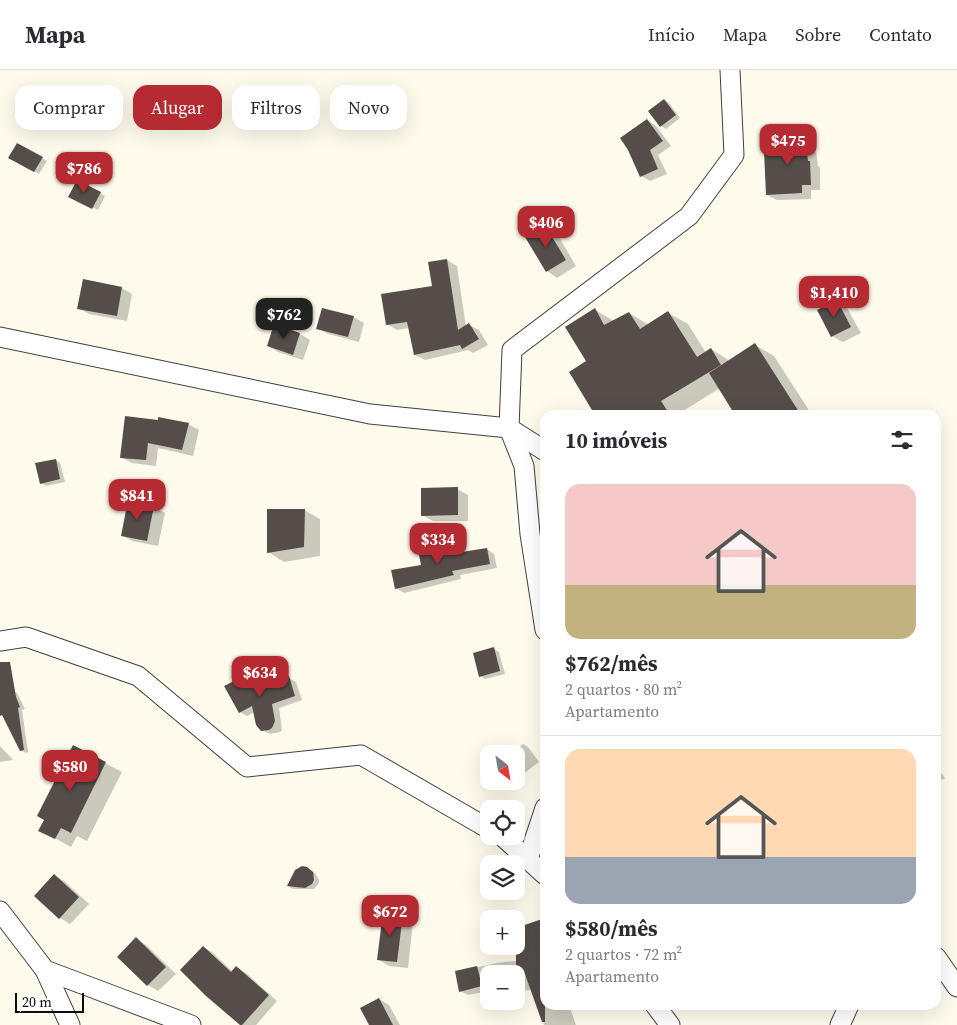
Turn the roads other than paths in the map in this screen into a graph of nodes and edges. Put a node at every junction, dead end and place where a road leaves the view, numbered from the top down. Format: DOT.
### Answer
graph roads {
  1 [pos="730,70"];
  2 [pos="0,337"];
  3 [pos="509,428"];
  4 [pos="540,448"];
  5 [pos="540,598"];
  6 [pos="0,641"];
  7 [pos="540,823"];
  8 [pos="480,824"];
  9 [pos="512,845"];
  10 [pos="528,859"];
  11 [pos="540,870"];
  12 [pos="0,911"];
  13 [pos="941,964"];
  14 [pos="45,970"];
  15 [pos="957,987"];
  16 [pos="660,1010"];
  17 [pos="848,1010"];
  18 [pos="70,1025"];
  19 [pos="191,1025"];
  20 [pos="670,1025"];
  21 [pos="840,1025"];
  1 -- 3 [label="street"];
  2 -- 3 [label="street"];
  3 -- 4 [label="street"];
  3 -- 5 [label="street"];
  6 -- 8 [label="street"];
  7 -- 10 [label="street"];
  9 -- 10 [label="street"];
  10 -- 11 [label="street"];
  12 -- 14 [label="street"];
  13 -- 15 [label="street"];
  14 -- 18 [label="street"];
  14 -- 19 [label="street"];
  16 -- 20 [label="street"];
  17 -- 21 [label="street"];
}
